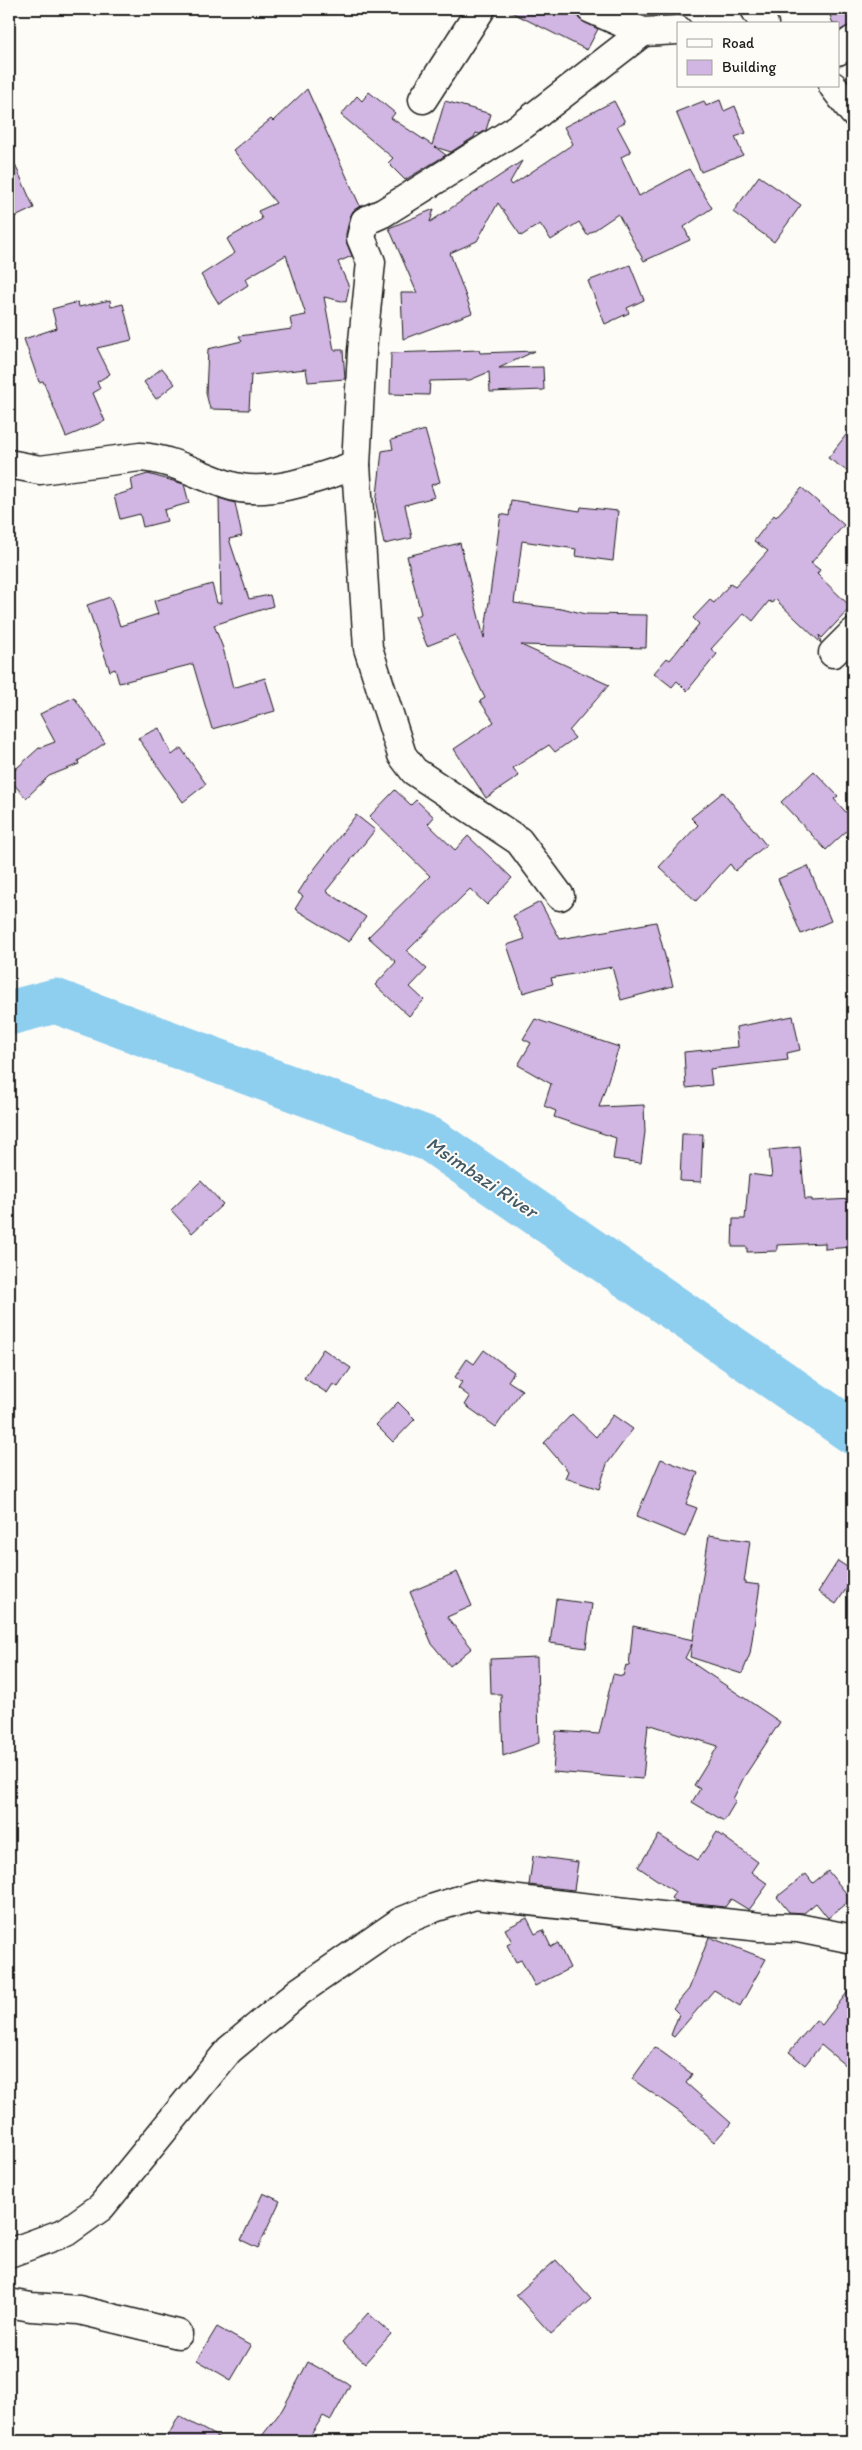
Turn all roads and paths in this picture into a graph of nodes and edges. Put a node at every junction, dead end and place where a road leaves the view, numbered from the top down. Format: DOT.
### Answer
graph roads {
  1 [pos="481,9"];
  2 [pos="591,9"];
  3 [pos="755,9"];
  4 [pos="763,22"];
  5 [pos="677,30"];
  6 [pos="643,32"];
  7 [pos="853,40"];
  8 [pos="840,49"];
  9 [pos="835,88"];
  10 [pos="423,99"];
  11 [pos="853,112"];
  12 [pos="9,464"];
  13 [pos="356,465"];
  14 [pos="853,633"];
  15 [pos="833,653"];
  16 [pos="560,896"];
  17 [pos="853,1939"];
  18 [pos="9,2253"];
  19 [pos="9,2303"];
  20 [pos="178,2334"];
  1 -- 10 [label="street"];
  2 -- 6 [label="street"];
  3 -- 4 [label="street"];
  5 -- 6 [label="street"];
  6 -- 13 [label="street"];
  7 -- 8 [label="street"];
  9 -- 11 [label="street"];
  12 -- 13 [label="street"];
  13 -- 16 [label="street"];
  14 -- 15 [label="street"];
  17 -- 18 [label="street"];
  19 -- 20 [label="street"];
}
